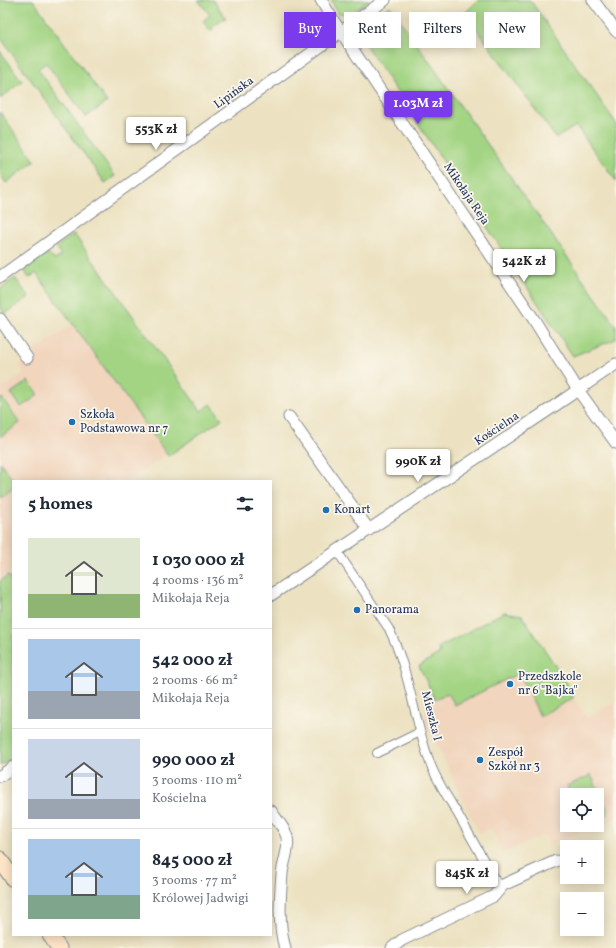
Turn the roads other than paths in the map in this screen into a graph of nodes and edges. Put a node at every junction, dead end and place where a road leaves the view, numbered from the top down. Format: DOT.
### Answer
graph roads {
  1 [pos="321,0"];
  2 [pos="385,0"];
  3 [pos="593,0"];
  4 [pos="616,31"];
  5 [pos="341,32"];
  6 [pos="0,277"];
  7 [pos="0,318"];
  8 [pos="27,358"];
  9 [pos="616,364"];
  10 [pos="578,390"];
  11 [pos="289,417"];
  12 [pos="616,443"];
  13 [pos="369,530"];
  14 [pos="337,551"];
  15 [pos="272,594"];
  16 [pos="420,732"];
  17 [pos="377,753"];
  18 [pos="12,769"];
  19 [pos="0,776"];
  20 [pos="272,812"];
  21 [pos="0,859"];
  22 [pos="556,861"];
  23 [pos="12,877"];
  24 [pos="500,888"];
  25 [pos="51,936"];
  26 [pos="59,948"];
  27 [pos="285,948"];
  28 [pos="392,948"];
  1 -- 5 [label="street, Mikołaja Reja"];
  2 -- 5 [label="street, Lipińska"];
  3 -- 4 [label="street"];
  5 -- 6 [label="street, Lipińska"];
  5 -- 10 [label="street, Mikołaja Reja"];
  7 -- 8 [label="street"];
  9 -- 10 [label="street, Kościelna"];
  10 -- 12 [label="street, Mikołaja Reja"];
  10 -- 13 [label="street, Kościelna"];
  11 -- 13 [label="street"];
  13 -- 14 [label="street, Kościelna"];
  14 -- 15 [label="street, Kościelna"];
  14 -- 16 [label="street, Mieszka I"];
  16 -- 17 [label="street"];
  16 -- 24 [label="street, Mieszka I"];
  18 -- 19 [label="street"];
  20 -- 27 [label="street"];
  21 -- 23 [label="main road"];
  22 -- 24 [label="street"];
  24 -- 28 [label="street"];
  25 -- 26 [label="main road"];
}
